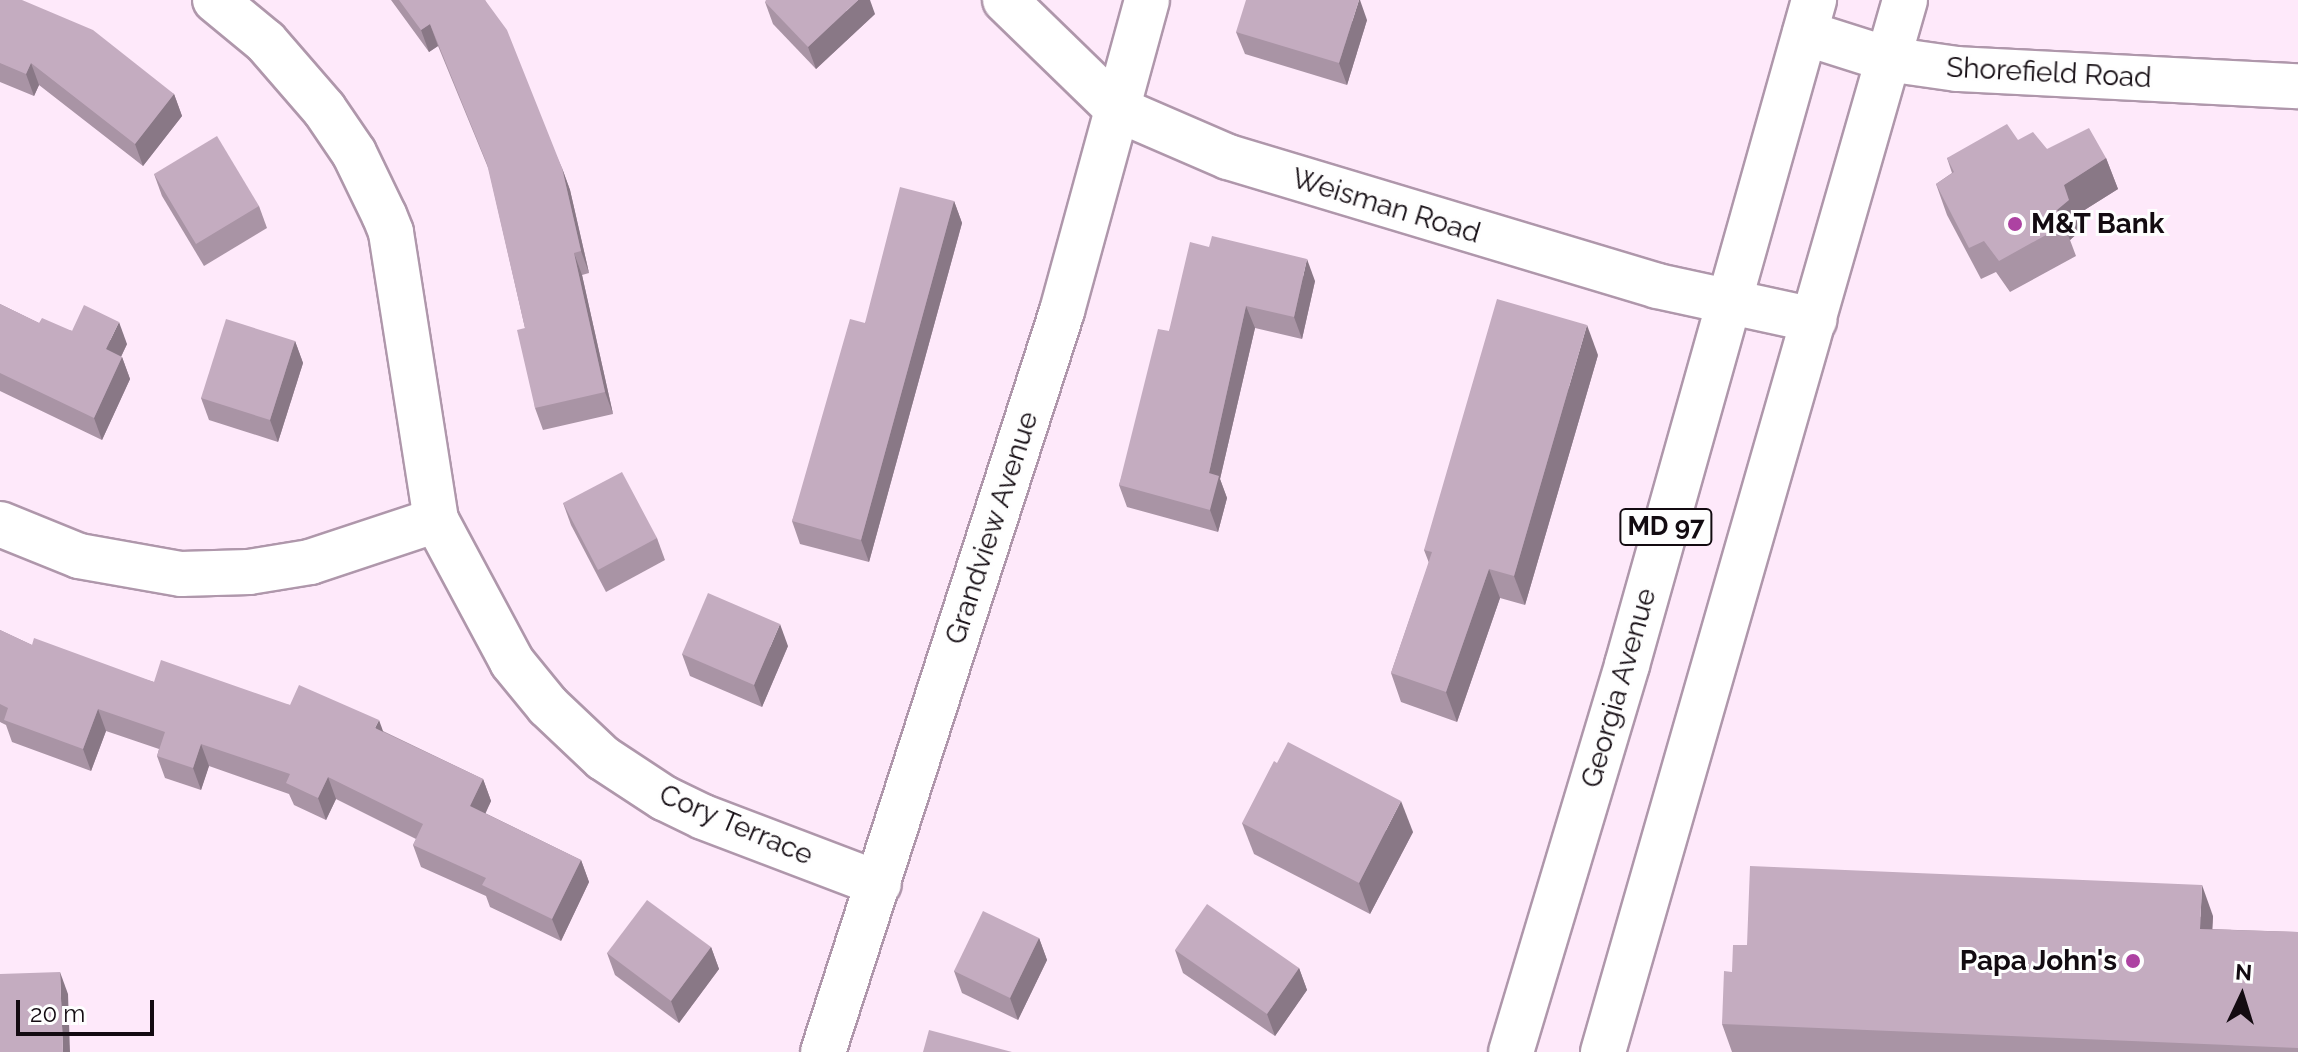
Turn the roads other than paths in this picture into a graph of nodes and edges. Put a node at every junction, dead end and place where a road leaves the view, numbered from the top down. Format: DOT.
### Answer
graph roads {
  1 [pos="215,0"];
  2 [pos="1005,0"];
  3 [pos="1147,0"];
  4 [pos="1905,0"];
  5 [pos="1810,17"];
  6 [pos="1887,59"];
  7 [pos="2298,86"];
  8 [pos="1117,109"];
  9 [pos="1729,302"];
  10 [pos="1814,320"];
  11 [pos="436,520"];
  12 [pos="0,524"];
  13 [pos="879,884"];
  14 [pos="823,1052"];
  15 [pos="1511,1052"];
  16 [pos="1603,1052"];
  1 -- 11 [label="street, Cory Terrace"];
  2 -- 8 [label="street, Weisman Road"];
  3 -- 8 [label="street, Grandview Avenue"];
  4 -- 6 [label="street, MD 97"];
  5 -- 6 [label="street, Shorefield Road"];
  5 -- 9 [label="street, Georgia Avenue / MD 97"];
  6 -- 7 [label="street, Shorefield Road"];
  6 -- 10 [label="street, MD 97"];
  8 -- 9 [label="street, Weisman Road"];
  8 -- 13 [label="street, Grandview Avenue"];
  9 -- 10 [label="street, Weisman Road"];
  9 -- 15 [label="street, Georgia Avenue / MD 97"];
  10 -- 16 [label="street, MD 97"];
  11 -- 12 [label="street"];
  11 -- 13 [label="street, Cory Terrace"];
  13 -- 14 [label="street, Grandview Avenue"];
}
